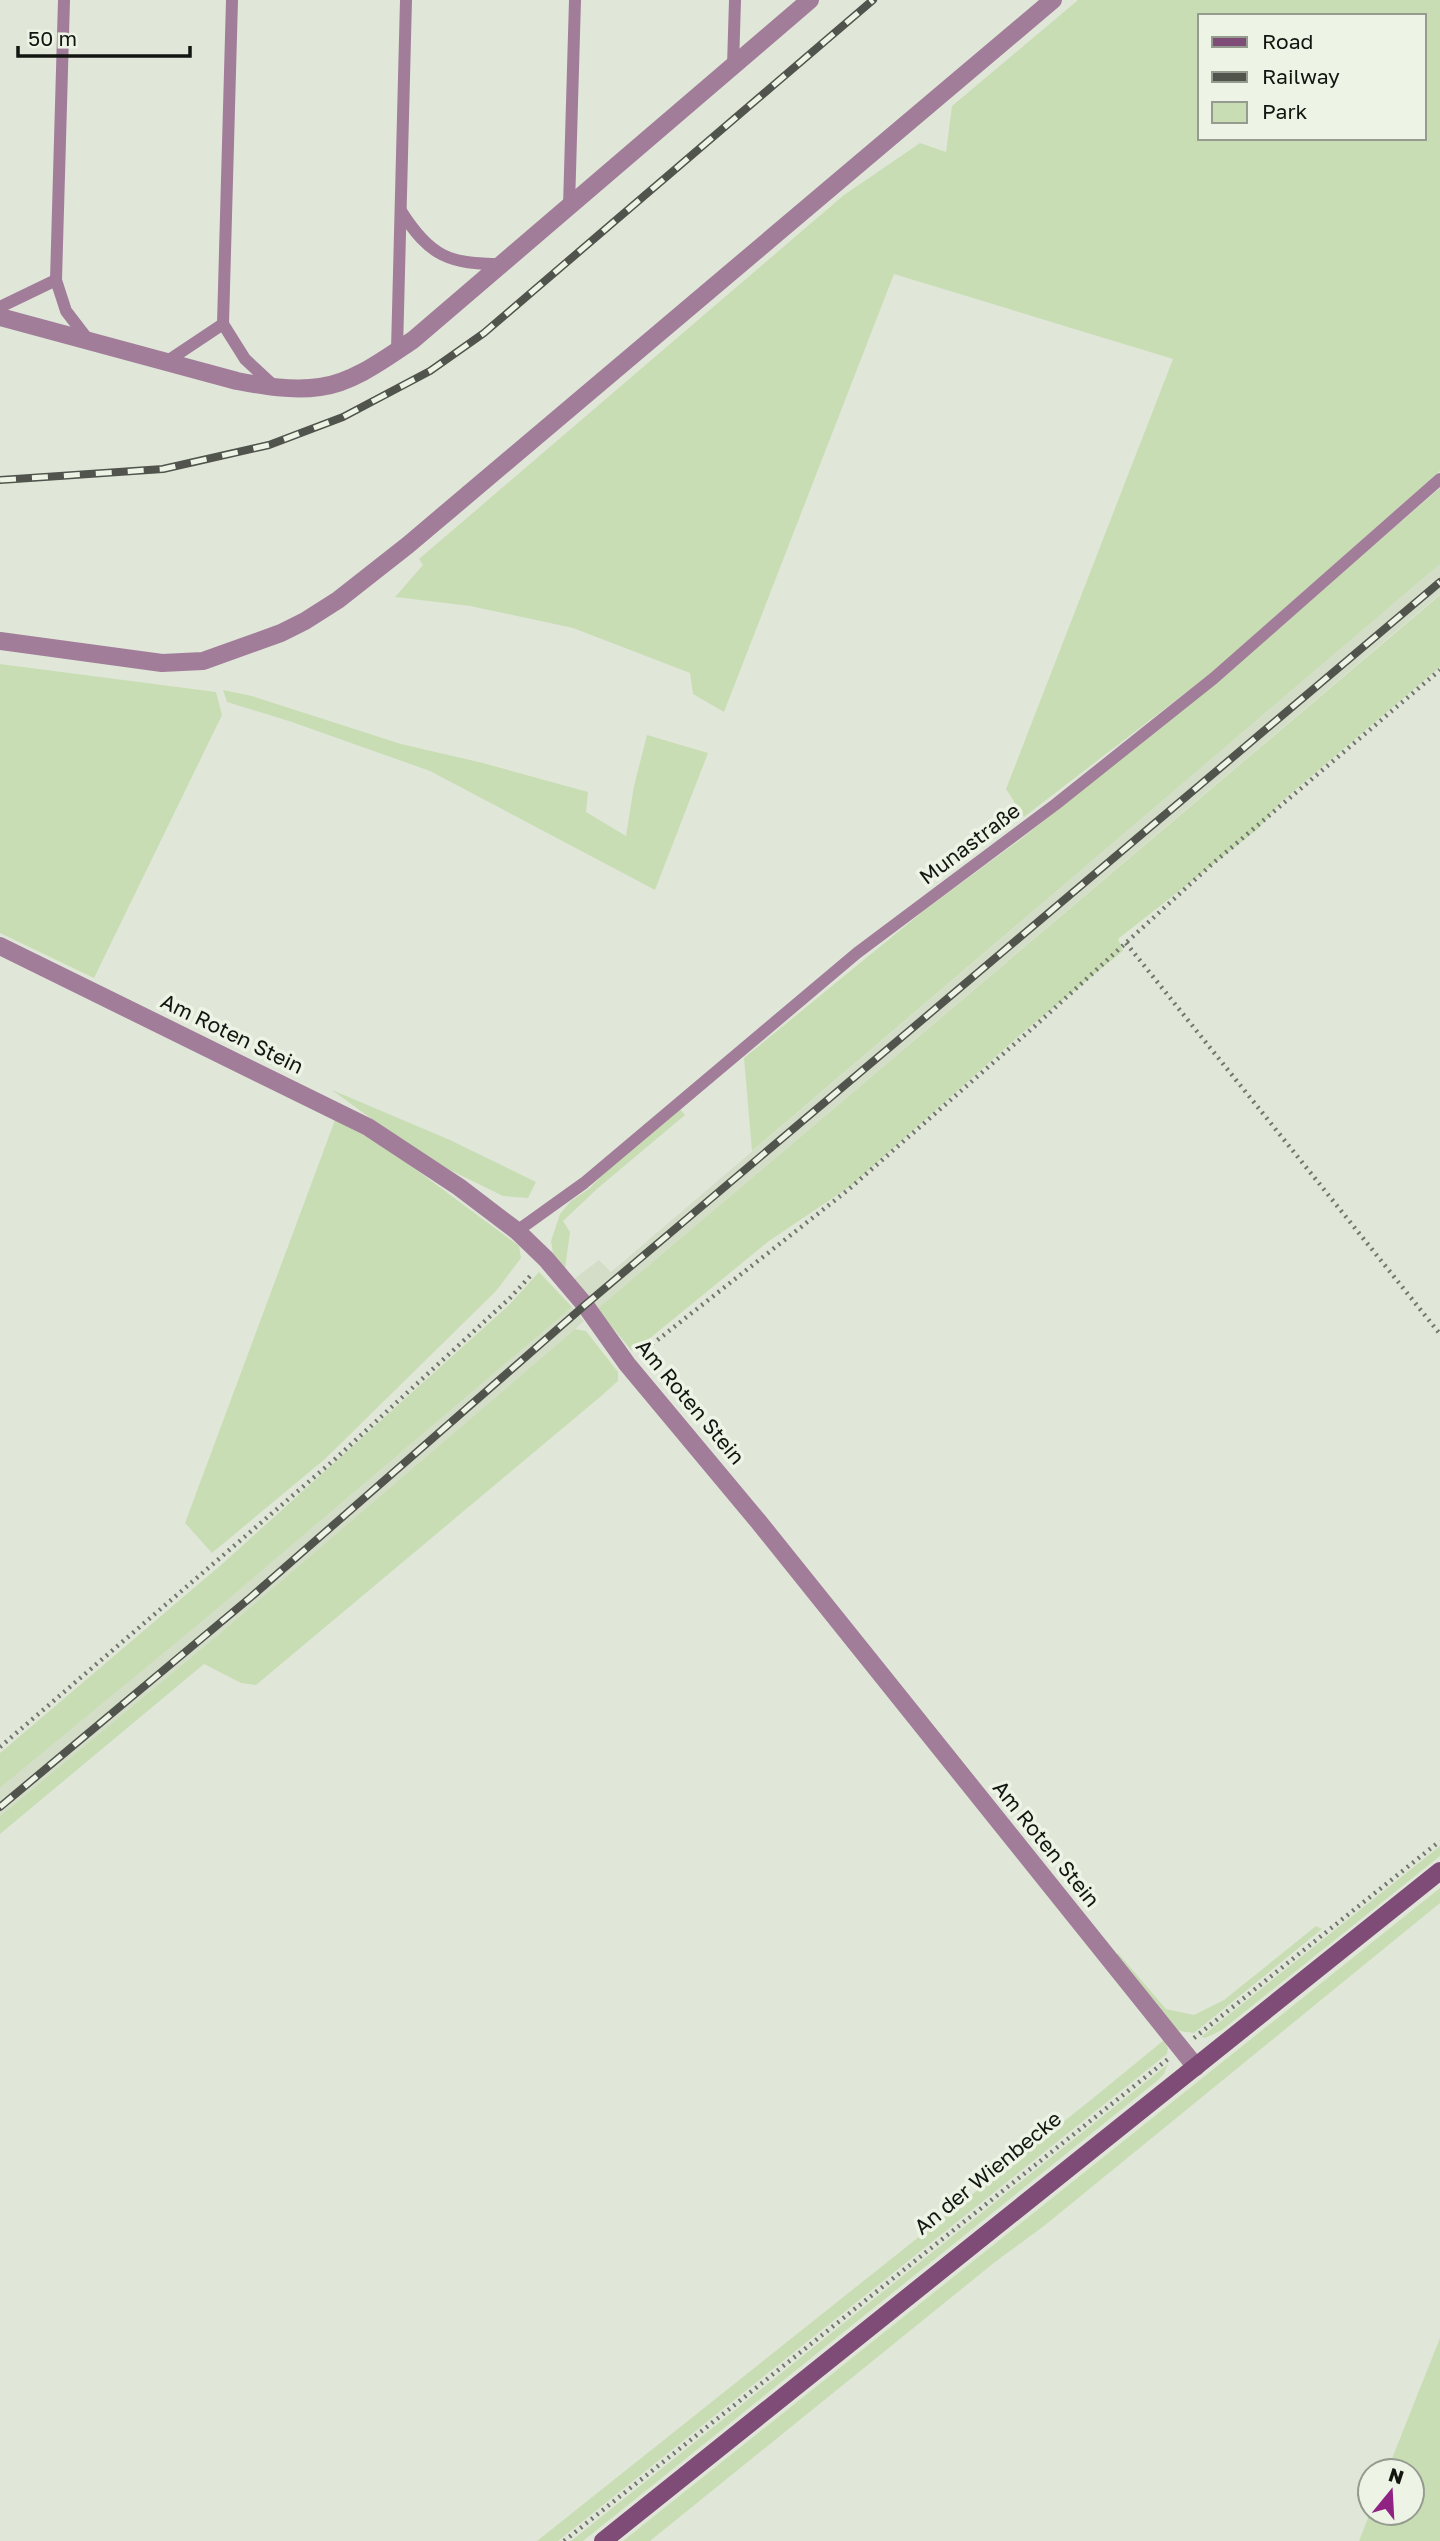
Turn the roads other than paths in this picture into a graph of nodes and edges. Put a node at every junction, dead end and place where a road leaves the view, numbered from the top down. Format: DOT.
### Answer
graph roads {
  1 [pos="64,0"];
  2 [pos="232,0"];
  3 [pos="407,0"];
  4 [pos="575,0"];
  5 [pos="735,0"];
  6 [pos="810,0"];
  7 [pos="1053,0"];
  8 [pos="733,66"];
  9 [pos="569,206"];
  10 [pos="401,211"];
  11 [pos="502,264"];
  12 [pos="56,280"];
  13 [pos="0,307"];
  14 [pos="0,317"];
  15 [pos="223,324"];
  16 [pos="89,341"];
  17 [pos="397,350"];
  18 [pos="166,362"];
  19 [pos="275,387"];
  20 [pos="1440,480"];
  21 [pos="0,641"];
  22 [pos="0,946"];
  23 [pos="517,1231"];
  24 [pos="1440,1871"];
  25 [pos="1196,2067"];
  26 [pos="603,2541"];
  1 -- 12 [label="lane"];
  2 -- 15 [label="lane"];
  3 -- 10 [label="lane"];
  4 -- 9 [label="lane"];
  5 -- 8 [label="lane"];
  6 -- 8 [label="street"];
  7 -- 21 [label="street"];
  8 -- 9 [label="street"];
  9 -- 11 [label="street"];
  10 -- 11 [label="lane"];
  10 -- 17 [label="lane"];
  11 -- 17 [label="street"];
  12 -- 13 [label="lane"];
  12 -- 16 [label="lane"];
  14 -- 16 [label="street"];
  15 -- 18 [label="lane"];
  15 -- 19 [label="lane"];
  16 -- 18 [label="street"];
  17 -- 19 [label="street"];
  18 -- 19 [label="street"];
  20 -- 23 [label="lane, Munastraße"];
  22 -- 23 [label="street, Am Roten Stein"];
  23 -- 25 [label="street, Am Roten Stein"];
  24 -- 25 [label="street"];
  25 -- 26 [label="street"];
}
